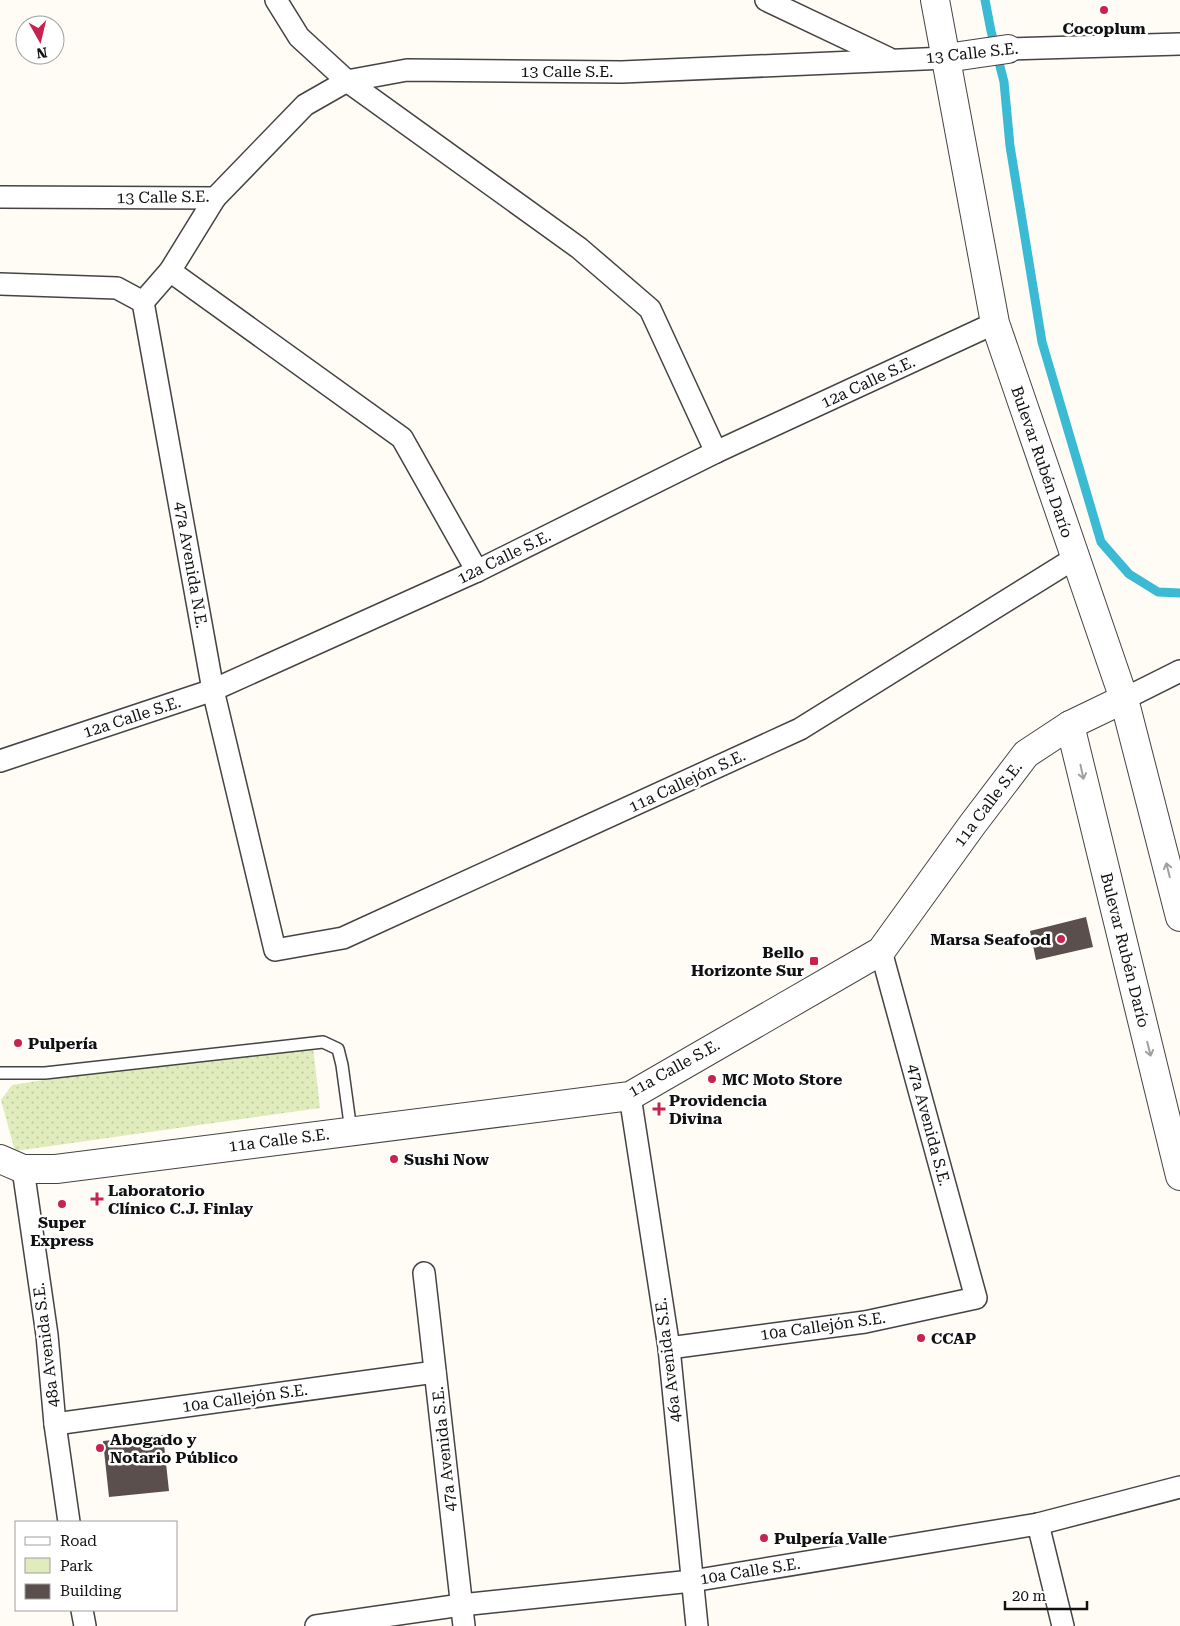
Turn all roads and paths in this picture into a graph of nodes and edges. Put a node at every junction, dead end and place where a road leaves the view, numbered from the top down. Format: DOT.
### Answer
graph roads {
  1 [pos="276,0"];
  2 [pos="766,0"];
  3 [pos="934,0"];
  4 [pos="1180,44"];
  5 [pos="996,50"];
  6 [pos="946,58"];
  7 [pos="891,60"];
  8 [pos="347,81"];
  9 [pos="0,197"];
  10 [pos="215,198"];
  11 [pos="170,271"];
  12 [pos="0,284"];
  13 [pos="143,302"];
  14 [pos="995,323"];
  15 [pos="716,452"];
  16 [pos="1074,558"];
  17 [pos="476,571"];
  18 [pos="1180,671"];
  19 [pos="213,690"];
  20 [pos="1124,699"];
  21 [pos="1070,725"];
  22 [pos="0,760"];
  23 [pos="1180,917"];
  24 [pos="275,950"];
  25 [pos="881,951"];
  26 [pos="0,1073"];
  27 [pos="630,1096"];
  28 [pos="350,1131"];
  29 [pos="11,1164"];
  30 [pos="1180,1176"];
  31 [pos="424,1272"];
  32 [pos="976,1298"];
  33 [pos="668,1348"];
  34 [pos="435,1372"];
  35 [pos="55,1424"];
  36 [pos="1180,1487"];
  37 [pos="70,1521"];
  38 [pos="1038,1524"];
  39 [pos="692,1581"];
  40 [pos="461,1605"];
  41 [pos="82,1611"];
  42 [pos="85,1626"];
  43 [pos="316,1626"];
  44 [pos="464,1626"];
  45 [pos="698,1626"];
  46 [pos="1063,1626"];
  1 -- 8 [label="street"];
  2 -- 7 [label="street"];
  3 -- 6 [label="street, Bulevar Rubén Darío"];
  4 -- 5 [label="street, 13 Calle S.E."];
  5 -- 6 [label="street, 13 Calle S.E."];
  6 -- 7 [label="street, 13 Calle S.E."];
  6 -- 14 [label="street, Bulevar Rubén Darío"];
  7 -- 8 [label="street, 13 Calle S.E."];
  8 -- 10 [label="street, 13 Calle S.E."];
  8 -- 15 [label="street"];
  9 -- 10 [label="street, 13 Calle S.E."];
  10 -- 11 [label="street"];
  11 -- 13 [label="street"];
  11 -- 17 [label="street"];
  12 -- 13 [label="street"];
  13 -- 19 [label="street, 47a Avenida N.E."];
  14 -- 15 [label="street, 12a Calle S.E."];
  14 -- 16 [label="street, Bulevar Rubén Darío"];
  15 -- 17 [label="street, 12a Calle S.E."];
  16 -- 20 [label="street, Bulevar Rubén Darío"];
  16 -- 24 [label="street, 11a Callejón S.E."];
  17 -- 19 [label="street, 12a Calle S.E."];
  18 -- 20 [label="street, 11a Calle S.E."];
  19 -- 22 [label="street, 12a Calle S.E."];
  19 -- 24 [label="street, 47a Avenida N.E."];
  20 -- 21 [label="street, 11a Calle S.E."];
  23 -- 20 [label="street, Bulevar Rubén Darío, one-way"];
  21 -- 25 [label="street, 11a Calle S.E."];
  21 -- 30 [label="street, Bulevar Rubén Darío, one-way"];
  25 -- 27 [label="street, 11a Calle S.E."];
  25 -- 32 [label="street, 47a Avenida S.E."];
  26 -- 28 [label="lane"];
  27 -- 28 [label="street, 11a Calle S.E."];
  27 -- 33 [label="street, 46a Avenida S.E."];
  28 -- 29 [label="street, 11a Calle S.E."];
  29 -- 35 [label="street, 48a Avenida S.E."];
  31 -- 34 [label="street, 47a Avenida S.E."];
  32 -- 33 [label="street, 10a Callejón S.E."];
  33 -- 39 [label="street, 46a Avenida S.E."];
  34 -- 35 [label="street, 10a Callejón S.E."];
  34 -- 40 [label="street, 47a Avenida S.E."];
  35 -- 37 [label="street, 48a Avenida S.E."];
  36 -- 38 [label="street, 10a Calle S.E."];
  38 -- 39 [label="street, 10a Calle S.E."];
  38 -- 46 [label="street"];
  39 -- 40 [label="street, 10a Calle S.E."];
  39 -- 45 [label="street, 46a Avenida S.E."];
  40 -- 43 [label="street, 10a Calle S.E."];
  40 -- 44 [label="street, 47a Avenida S.E."];
  41 -- 42 [label="street"];
}
